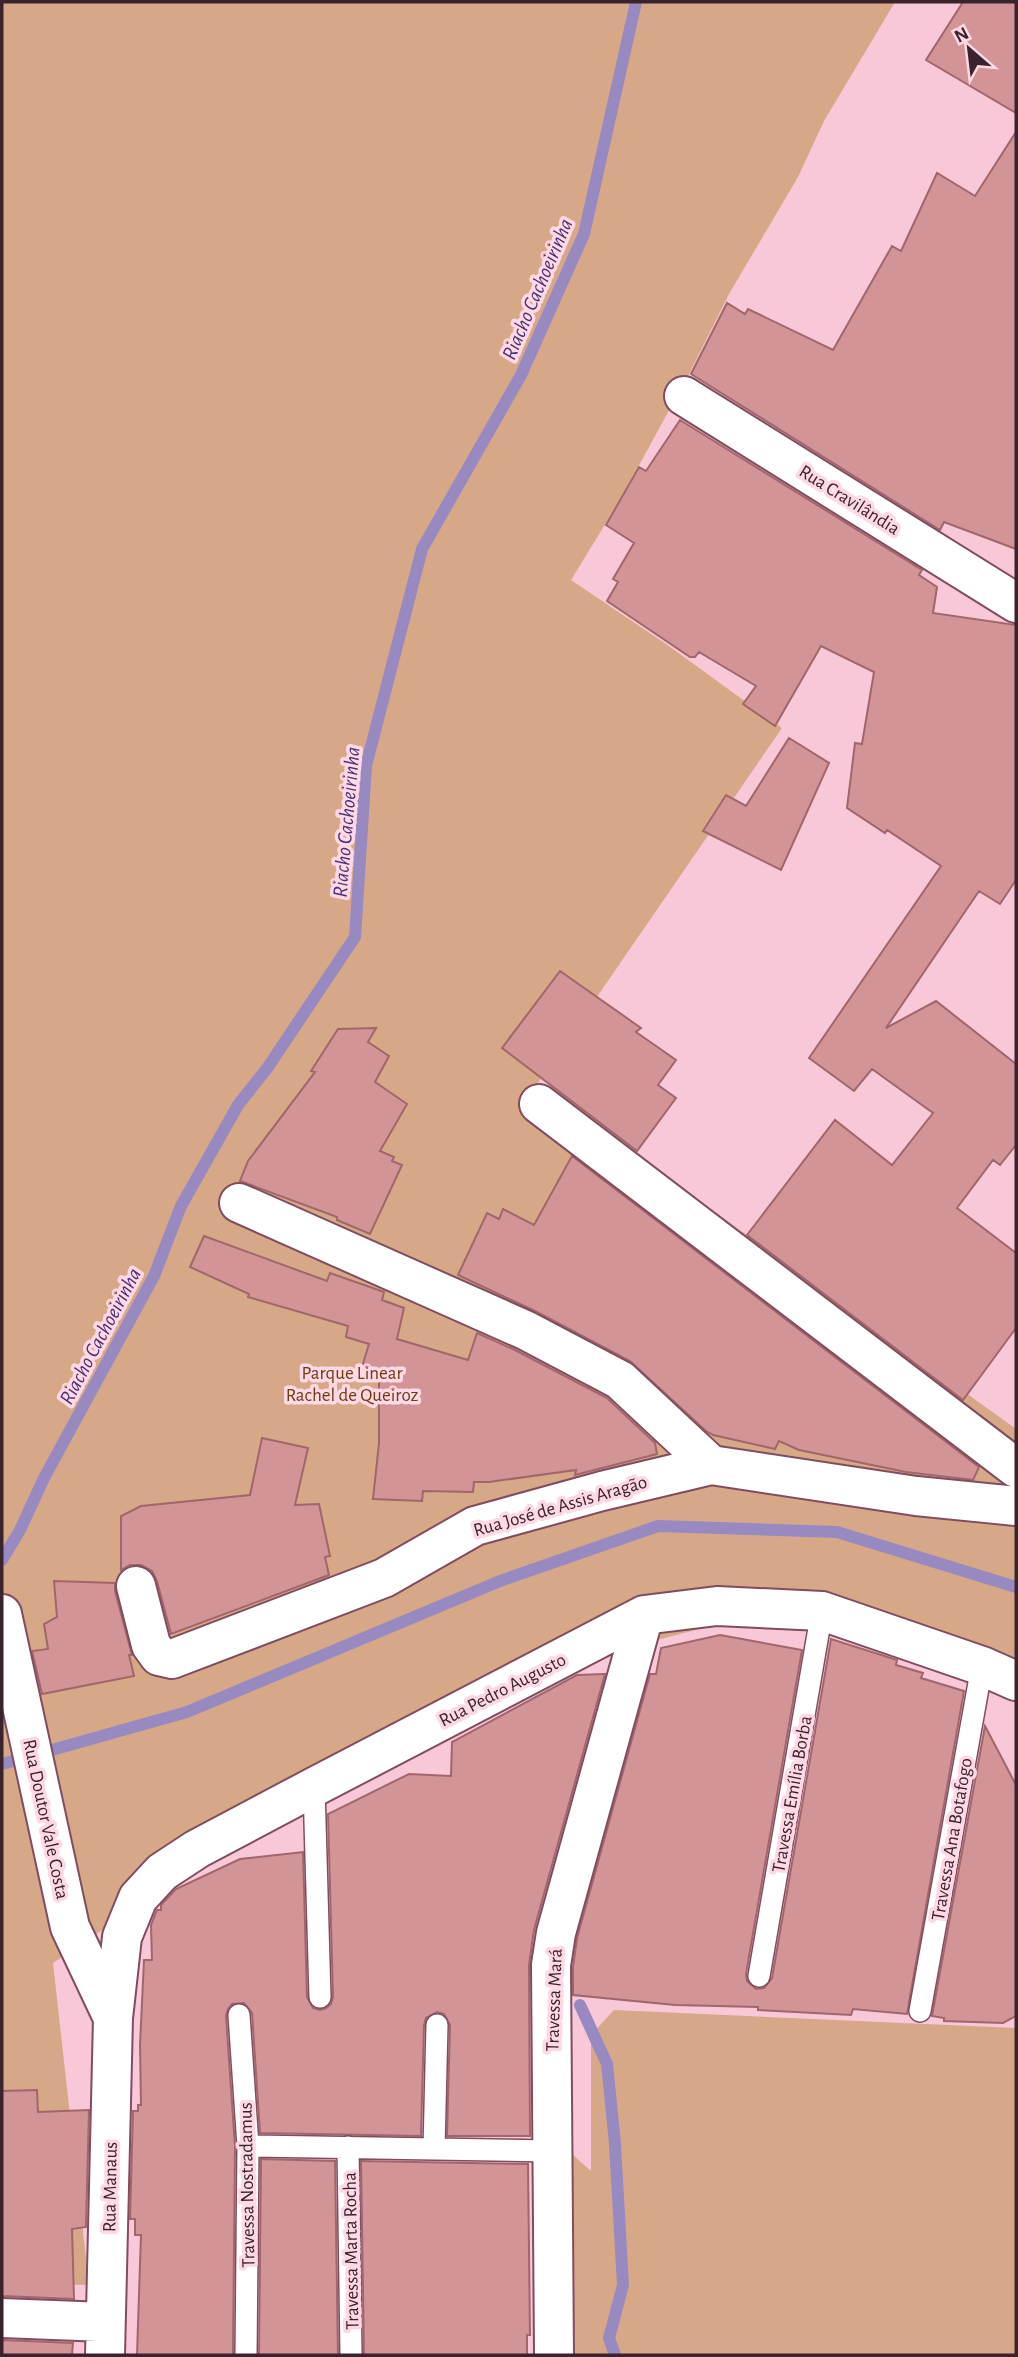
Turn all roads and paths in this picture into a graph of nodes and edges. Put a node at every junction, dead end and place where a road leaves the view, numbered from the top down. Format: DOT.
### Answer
graph roads {
  1 [pos="684,396"];
  2 [pos="1016,603"];
  3 [pos="539,1104"];
  4 [pos="239,1203"];
  5 [pos="711,1465"];
  6 [pos="1016,1468"];
  7 [pos="1016,1506"];
  8 [pos="136,1586"];
  9 [pos="822,1611"];
  10 [pos="2,1614"];
  11 [pos="644,1615"];
  12 [pos="982,1666"];
  13 [pos="1016,1681"];
  14 [pos="314,1787"];
  15 [pos="759,1976"];
  16 [pos="320,1997"];
  17 [pos="920,2011"];
  18 [pos="239,2015"];
  19 [pos="113,2018"];
  20 [pos="438,2025"];
  21 [pos="248,2146"];
  22 [pos="348,2147"];
  23 [pos="434,2149"];
  24 [pos="552,2151"];
  25 [pos="2,2318"];
  26 [pos="105,2339"];
  27 [pos="246,2355"];
  28 [pos="351,2355"];
  29 [pos="554,2355"];
  1 -- 2 [label="street, Rua Cravilândia"];
  3 -- 6 [label="street"];
  4 -- 5 [label="street"];
  5 -- 7 [label="street, Rua José de Assis Aragão"];
  5 -- 8 [label="street, Rua José de Assis Aragão"];
  9 -- 11 [label="street, Rua Pedro Augusto"];
  9 -- 12 [label="street, Rua Pedro Augusto"];
  9 -- 15 [label="lane, Travessa Emília Borba"];
  10 -- 19 [label="street, Rua Doutor Vale Costa"];
  11 -- 14 [label="street, Rua Pedro Augusto"];
  11 -- 24 [label="street, Travessa Mará"];
  12 -- 13 [label="street, Rua Pedro Augusto"];
  12 -- 17 [label="lane, Travessa Ana Botafogo"];
  14 -- 16 [label="lane"];
  14 -- 19 [label="street, Rua Pedro Augusto"];
  18 -- 21 [label="lane, Travessa Nostradamus"];
  19 -- 26 [label="street, Rua Manaus"];
  20 -- 23 [label="lane"];
  21 -- 22 [label="lane, Travessa Marta Rocha"];
  21 -- 27 [label="lane, Travessa Nostradamus"];
  22 -- 23 [label="lane, Travessa Marta Rocha"];
  22 -- 28 [label="lane, Travessa Marta Rocha"];
  23 -- 24 [label="lane, Travessa Marta Rocha"];
  24 -- 29 [label="street, Travessa Mará"];
  25 -- 26 [label="street"];
}
